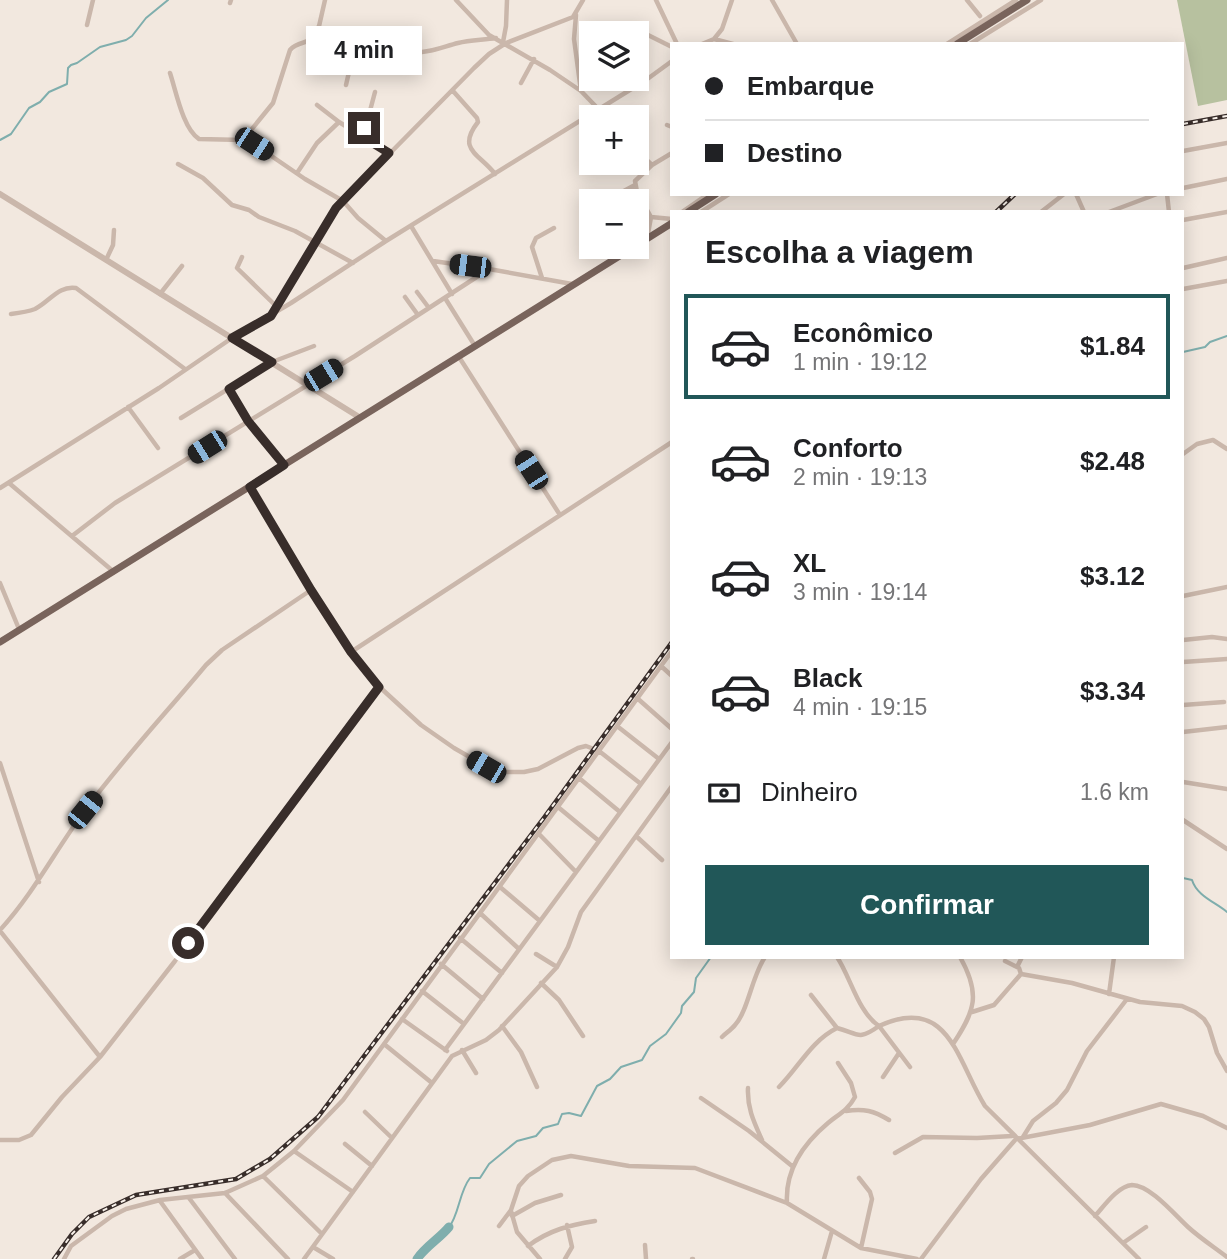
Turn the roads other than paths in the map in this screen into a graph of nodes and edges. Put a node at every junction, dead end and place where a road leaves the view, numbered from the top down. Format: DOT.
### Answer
graph roads {
  1 [pos="93,0"];
  2 [pos="325,0"];
  3 [pos="456,0"];
  4 [pos="507,0"];
  5 [pos="583,0"];
  6 [pos="732,0"];
  7 [pos="772,0"];
  8 [pos="967,0"];
  9 [pos="1016,0"];
  10 [pos="1027,0"];
  11 [pos="1041,0"];
  12 [pos="658,1"];
  13 [pos="576,15"];
  14 [pos="980,16"];
  15 [pos="87,25"];
  16 [pos="317,28"];
  17 [pos="649,36"];
  18 [pos="496,38"];
  19 [pos="715,39"];
  20 [pos="504,42"];
  21 [pos="676,42"];
  22 [pos="707,42"];
  23 [pos="726,42"];
  24 [pos="796,42"];
  25 [pos="950,42"];
  26 [pos="960,42"];
  27 [pos="973,42"];
  28 [pos="361,46"];
  29 [pos="670,46"];
  30 [pos="534,59"];
  31 [pos="670,62"];
  32 [pos="170,73"];
  33 [pos="521,83"];
  34 [pos="346,85"];
  35 [pos="453,91"];
  36 [pos="375,92"];
  37 [pos="581,92"];
  38 [pos="317,105"];
  39 [pos="595,105"];
  40 [pos="605,105"];
  41 [pos="339,122"];
  42 [pos="579,122"];
  43 [pos="363,137"];
  44 [pos="243,140"];
  45 [pos="1227,143"];
  46 [pos="1184,151"];
  47 [pos="389,153"];
  48 [pos="670,154"];
  49 [pos="649,162"];
  50 [pos="178,164"];
  51 [pos="652,165"];
  52 [pos="297,173"];
  53 [pos="495,174"];
  54 [pos="1227,179"];
  55 [pos="635,185"];
  56 [pos="1184,188"];
  57 [pos="628,189"];
  58 [pos="0,194"];
  59 [pos="705,196"];
  60 [pos="713,196"];
  61 [pos="726,196"];
  62 [pos="1062,196"];
  63 [pos="1152,196"];
  64 [pos="343,201"];
  65 [pos="1048,209"];
  66 [pos="685,210"];
  67 [pos="691,210"];
  68 [pos="704,210"];
  69 [pos="1114,210"];
  70 [pos="1227,212"];
  71 [pos="651,217"];
  72 [pos="1184,220"];
  73 [pos="670,223"];
  74 [pos="670,224"];
  75 [pos="411,226"];
  76 [pos="649,226"];
  77 [pos="554,228"];
  78 [pos="114,230"];
  79 [pos="649,237"];
  80 [pos="386,241"];
  81 [pos="314,242"];
  82 [pos="242,257"];
  83 [pos="1227,258"];
  84 [pos="614,259"];
  85 [pos="106,260"];
  86 [pos="433,261"];
  87 [pos="353,262"];
  88 [pos="181,266"];
  89 [pos="1184,268"];
  90 [pos="489,269"];
  91 [pos="542,278"];
  92 [pos="1227,281"];
  93 [pos="572,284"];
  94 [pos="1184,289"];
  95 [pos="417,292"];
  96 [pos="160,294"];
  97 [pos="452,295"];
  98 [pos="405,297"];
  99 [pos="445,299"];
  100 [pos="276,306"];
  101 [pos="429,308"];
  102 [pos="11,314"];
  103 [pos="418,314"];
  104 [pos="271,316"];
  105 [pos="232,338"];
  106 [pos="314,346"];
  107 [pos="475,346"];
  108 [pos="459,356"];
  109 [pos="272,362"];
  110 [pos="185,369"];
  111 [pos="306,385"];
  112 [pos="229,389"];
  113 [pos="128,407"];
  114 [pos="359,417"];
  115 [pos="181,418"];
  116 [pos="248,421"];
  117 [pos="670,443"];
  118 [pos="1226,447"];
  119 [pos="158,448"];
  120 [pos="1184,453"];
  121 [pos="284,465"];
  122 [pos="9,482"];
  123 [pos="250,487"];
  124 [pos="0,488"];
  125 [pos="560,515"];
  126 [pos="72,536"];
  127 [pos="114,572"];
  128 [pos="0,583"];
  129 [pos="1227,587"];
  130 [pos="311,590"];
  131 [pos="1184,596"];
  132 [pos="20,630"];
  133 [pos="1227,639"];
  134 [pos="1184,640"];
  135 [pos="0,642"];
  136 [pos="351,652"];
  137 [pos="670,654"];
  138 [pos="1227,659"];
  139 [pos="1184,662"];
  140 [pos="661,666"];
  141 [pos="670,674"];
  142 [pos="379,687"];
  143 [pos="637,698"];
  144 [pos="1224,702"];
  145 [pos="1184,705"];
  146 [pos="617,726"];
  147 [pos="670,727"];
  148 [pos="1227,727"];
  149 [pos="1184,732"];
  150 [pos="670,745"];
  151 [pos="599,751"];
  152 [pos="659,759"];
  153 [pos="0,763"];
  154 [pos="579,778"];
  155 [pos="1184,782"];
  156 [pos="7,784"];
  157 [pos="641,784"];
  158 [pos="0,788"];
  159 [pos="670,789"];
  160 [pos="1227,789"];
  161 [pos="558,807"];
  162 [pos="620,812"];
  163 [pos="1184,821"];
  164 [pos="539,834"];
  165 [pos="636,836"];
  166 [pos="599,841"];
  167 [pos="1227,849"];
  168 [pos="662,860"];
  169 [pos="576,872"];
  170 [pos="38,882"];
  171 [pos="500,887"];
  172 [pos="480,913"];
  173 [pos="540,921"];
  174 [pos="0,930"];
  175 [pos="460,938"];
  176 [pos="519,950"];
  177 [pos="536,954"];
  178 [pos="764,959"];
  179 [pos="838,959"];
  180 [pos="961,959"];
  181 [pos="1021,959"];
  182 [pos="1114,959"];
  183 [pos="1006,961"];
  184 [pos="441,964"];
  185 [pos="557,967"];
  186 [pos="1017,967"];
  187 [pos="502,973"];
  188 [pos="1021,974"];
  189 [pos="541,983"];
  190 [pos="422,991"];
  191 [pos="1109,994"];
  192 [pos="811,995"];
  193 [pos="483,999"];
  194 [pos="1127,999"];
  195 [pos="972,1012"];
  196 [pos="402,1019"];
  197 [pos="464,1024"];
  198 [pos="502,1026"];
  199 [pos="879,1026"];
  200 [pos="837,1028"];
  201 [pos="583,1036"];
  202 [pos="722,1037"];
  203 [pos="384,1044"];
  204 [pos="953,1044"];
  205 [pos="445,1050"];
  206 [pos="462,1050"];
  207 [pos="899,1053"];
  208 [pos="452,1056"];
  209 [pos="100,1057"];
  210 [pos="838,1063"];
  211 [pos="911,1067"];
  212 [pos="1227,1071"];
  213 [pos="476,1073"];
  214 [pos="883,1077"];
  215 [pos="433,1083"];
  216 [pos="537,1087"];
  217 [pos="779,1087"];
  218 [pos="748,1088"];
  219 [pos="701,1098"];
  220 [pos="845,1111"];
  221 [pos="365,1112"];
  222 [pos="889,1121"];
  223 [pos="1227,1128"];
  224 [pos="1022,1137"];
  225 [pos="392,1138"];
  226 [pos="1014,1138"];
  227 [pos="0,1140"];
  228 [pos="764,1142"];
  229 [pos="345,1144"];
  230 [pos="294,1151"];
  231 [pos="895,1153"];
  232 [pos="372,1166"];
  233 [pos="792,1166"];
  234 [pos="263,1176"];
  235 [pos="859,1178"];
  236 [pos="353,1192"];
  237 [pos="225,1193"];
  238 [pos="561,1195"];
  239 [pos="189,1198"];
  240 [pos="160,1200"];
  241 [pos="787,1203"];
  242 [pos="512,1213"];
  243 [pos="1095,1216"];
  244 [pos="595,1221"];
  245 [pos="567,1225"];
  246 [pos="499,1226"];
  247 [pos="1146,1227"];
  248 [pos="832,1231"];
  249 [pos="322,1234"];
  250 [pos="1123,1243"];
  251 [pos="645,1245"];
  252 [pos="528,1246"];
  253 [pos="313,1247"];
  254 [pos="861,1248"];
  255 [pos="195,1250"];
  256 [pos="1227,1257"];
  257 [pos="905,1258"];
  258 [pos="64,1259"];
  259 [pos="180,1259"];
  260 [pos="202,1259"];
  261 [pos="235,1259"];
  262 [pos="288,1259"];
  263 [pos="304,1259"];
  264 [pos="332,1259"];
  265 [pos="540,1259"];
  266 [pos="565,1259"];
  267 [pos="646,1259"];
  268 [pos="824,1259"];
  269 [pos="919,1259"];
  270 [pos="1139,1259"];
  1 -- 15 [label="street"];
  2 -- 16 [label="street"];
  3 -- 18 [label="street"];
  4 -- 20 [label="street"];
  5 -- 13 [label="street"];
  6 -- 19 [label="street"];
  7 -- 24 [label="street"];
  8 -- 14 [label="street"];
  9 -- 25 [label="street"];
  10 -- 26 [label="main road"];
  11 -- 27 [label="street"];
  12 -- 21 [label="street"];
  13 -- 20 [label="street"];
  13 -- 37 [label="street"];
  16 -- 28 [label="street"];
  16 -- 44 [label="street"];
  17 -- 29 [label="street"];
  18 -- 20 [label="street"];
  18 -- 28 [label="street"];
  19 -- 22 [label="street"];
  19 -- 23 [label="street"];
  20 -- 30 [label="street"];
  20 -- 35 [label="street"];
  28 -- 34 [label="street"];
  30 -- 33 [label="street"];
  30 -- 37 [label="street"];
  31 -- 40 [label="street"];
  32 -- 44 [label="street"];
  35 -- 47 [label="street"];
  35 -- 53 [label="street"];
  36 -- 43 [label="street"];
  37 -- 39 [label="street"];
  38 -- 41 [label="street"];
  41 -- 43 [label="street"];
  41 -- 52 [label="street"];
  42 -- 53 [label="street"];
  43 -- 47 [label="street"];
  44 -- 52 [label="street"];
  45 -- 46 [label="street"];
  47 -- 64 [label="street"];
  48 -- 51 [label="street"];
  49 -- 51 [label="street"];
  50 -- 81 [label="street"];
  51 -- 55 [label="street"];
  52 -- 64 [label="street"];
  53 -- 75 [label="street"];
  54 -- 56 [label="street"];
  55 -- 57 [label="street"];
  55 -- 71 [label="street"];
  58 -- 85 [label="street"];
  59 -- 66 [label="street"];
  60 -- 67 [label="main road"];
  61 -- 68 [label="street"];
  62 -- 65 [label="street"];
  63 -- 69 [label="street"];
  64 -- 80 [label="street"];
  64 -- 81 [label="street"];
  70 -- 72 [label="street"];
  71 -- 73 [label="street"];
  71 -- 76 [label="street"];
  74 -- 79 [label="main road"];
  75 -- 80 [label="street"];
  75 -- 86 [label="street"];
  77 -- 91 [label="street"];
  78 -- 85 [label="street"];
  80 -- 87 [label="street"];
  81 -- 87 [label="street"];
  81 -- 100 [label="street"];
  82 -- 100 [label="street"];
  83 -- 89 [label="street"];
  84 -- 93 [label="main road"];
  85 -- 96 [label="street"];
  86 -- 90 [label="street"];
  86 -- 97 [label="street"];
  87 -- 104 [label="street"];
  88 -- 96 [label="street"];
  90 -- 91 [label="street"];
  90 -- 97 [label="street"];
  91 -- 93 [label="street"];
  92 -- 94 [label="street"];
  93 -- 107 [label="main road"];
  95 -- 101 [label="street"];
  96 -- 105 [label="street"];
  97 -- 99 [label="street"];
  98 -- 103 [label="street"];
  99 -- 101 [label="street"];
  99 -- 107 [label="street"];
  100 -- 104 [label="street"];
  101 -- 103 [label="street"];
  102 -- 110 [label="street"];
  103 -- 111 [label="street"];
  104 -- 105 [label="street"];
  105 -- 109 [label="street"];
  105 -- 110 [label="street"];
  106 -- 109 [label="street"];
  107 -- 108 [label="main road"];
  108 -- 114 [label="main road"];
  108 -- 125 [label="street"];
  109 -- 111 [label="street"];
  109 -- 112 [label="street"];
  110 -- 113 [label="street"];
  111 -- 114 [label="street"];
  111 -- 116 [label="street"];
  112 -- 115 [label="street"];
  112 -- 116 [label="street"];
  113 -- 119 [label="street"];
  113 -- 122 [label="street"];
  114 -- 121 [label="main road"];
  116 -- 121 [label="street"];
  116 -- 126 [label="street"];
  117 -- 125 [label="street"];
  118 -- 120 [label="street"];
  121 -- 123 [label="main road"];
  122 -- 124 [label="street"];
  122 -- 126 [label="street"];
  123 -- 127 [label="main road"];
  123 -- 130 [label="street"];
  125 -- 136 [label="street"];
  126 -- 127 [label="street"];
  127 -- 132 [label="main road"];
  128 -- 132 [label="street"];
  129 -- 131 [label="street"];
  130 -- 136 [label="street"];
  130 -- 170 [label="street"];
  132 -- 135 [label="main road"];
  133 -- 134 [label="street"];
  136 -- 142 [label="street"];
  137 -- 140 [label="street"];
  138 -- 139 [label="street"];
  140 -- 141 [label="street"];
  140 -- 143 [label="street"];
  142 -- 151 [label="street"];
  142 -- 209 [label="street"];
  143 -- 146 [label="street"];
  143 -- 147 [label="street"];
  144 -- 145 [label="street"];
  146 -- 151 [label="street"];
  146 -- 152 [label="street"];
  148 -- 149 [label="street"];
  150 -- 152 [label="street"];
  151 -- 154 [label="street"];
  151 -- 157 [label="street"];
  152 -- 157 [label="street"];
  153 -- 156 [label="street"];
  154 -- 161 [label="street"];
  154 -- 162 [label="street"];
  155 -- 160 [label="street"];
  156 -- 158 [label="street"];
  156 -- 170 [label="street"];
  157 -- 162 [label="street"];
  159 -- 165 [label="street"];
  161 -- 164 [label="street"];
  161 -- 166 [label="street"];
  162 -- 166 [label="street"];
  163 -- 167 [label="street"];
  164 -- 169 [label="street"];
  164 -- 171 [label="street"];
  165 -- 168 [label="street"];
  165 -- 185 [label="street"];
  166 -- 169 [label="street"];
  169 -- 173 [label="street"];
  170 -- 174 [label="street"];
  171 -- 172 [label="street"];
  171 -- 173 [label="street"];
  172 -- 175 [label="street"];
  172 -- 176 [label="street"];
  173 -- 176 [label="street"];
  174 -- 209 [label="street"];
  175 -- 184 [label="street"];
  175 -- 187 [label="street"];
  176 -- 187 [label="street"];
  177 -- 185 [label="street"];
  178 -- 202 [label="street"];
  179 -- 199 [label="street"];
  180 -- 195 [label="street"];
  181 -- 186 [label="street"];
  182 -- 191 [label="street"];
  183 -- 186 [label="street"];
  184 -- 190 [label="street"];
  184 -- 193 [label="street"];
  185 -- 189 [label="street"];
  186 -- 188 [label="street"];
  187 -- 193 [label="street"];
  188 -- 191 [label="street"];
  188 -- 195 [label="street"];
  189 -- 198 [label="street"];
  189 -- 201 [label="street"];
  190 -- 196 [label="street"];
  190 -- 197 [label="street"];
  191 -- 194 [label="street"];
  192 -- 200 [label="street"];
  193 -- 197 [label="street"];
  194 -- 212 [label="street"];
  194 -- 224 [label="street"];
  195 -- 204 [label="street"];
  196 -- 203 [label="street"];
  196 -- 205 [label="street"];
  197 -- 205 [label="street"];
  198 -- 206 [label="street"];
  198 -- 216 [label="street"];
  199 -- 200 [label="street"];
  199 -- 204 [label="street"];
  199 -- 207 [label="street"];
  200 -- 217 [label="street"];
  203 -- 215 [label="street"];
  203 -- 230 [label="street"];
  204 -- 226 [label="street"];
  205 -- 208 [label="street"];
  206 -- 208 [label="street"];
  206 -- 213 [label="street"];
  207 -- 211 [label="street"];
  207 -- 214 [label="street"];
  208 -- 215 [label="street"];
  209 -- 227 [label="street"];
  210 -- 220 [label="street"];
  215 -- 225 [label="street"];
  218 -- 228 [label="street"];
  219 -- 228 [label="street"];
  220 -- 222 [label="street"];
  220 -- 233 [label="street"];
  221 -- 225 [label="street"];
  223 -- 224 [label="street"];
  224 -- 226 [label="street"];
  225 -- 232 [label="street"];
  226 -- 231 [label="street"];
  226 -- 243 [label="street"];
  226 -- 269 [label="street"];
  228 -- 233 [label="street"];
  229 -- 232 [label="street"];
  230 -- 234 [label="street"];
  230 -- 236 [label="street"];
  232 -- 236 [label="street"];
  233 -- 241 [label="street"];
  234 -- 237 [label="street"];
  234 -- 249 [label="street"];
  235 -- 254 [label="street"];
  236 -- 249 [label="street"];
  237 -- 239 [label="street"];
  237 -- 262 [label="street"];
  238 -- 242 [label="street"];
  239 -- 240 [label="street"];
  239 -- 261 [label="street"];
  240 -- 255 [label="street"];
  240 -- 258 [label="street"];
  241 -- 242 [label="street"];
  241 -- 248 [label="street"];
  242 -- 246 [label="street"];
  242 -- 252 [label="street"];
  243 -- 250 [label="street"];
  243 -- 256 [label="street"];
  244 -- 245 [label="street"];
  245 -- 252 [label="street"];
  245 -- 266 [label="street"];
  247 -- 250 [label="street"];
  248 -- 254 [label="street"];
  248 -- 268 [label="street"];
  249 -- 253 [label="street"];
  250 -- 270 [label="street"];
  251 -- 267 [label="street"];
  252 -- 265 [label="street"];
  253 -- 263 [label="street"];
  253 -- 264 [label="street"];
  254 -- 257 [label="street"];
  255 -- 259 [label="street"];
  255 -- 260 [label="street"];
  257 -- 269 [label="street"];
}
